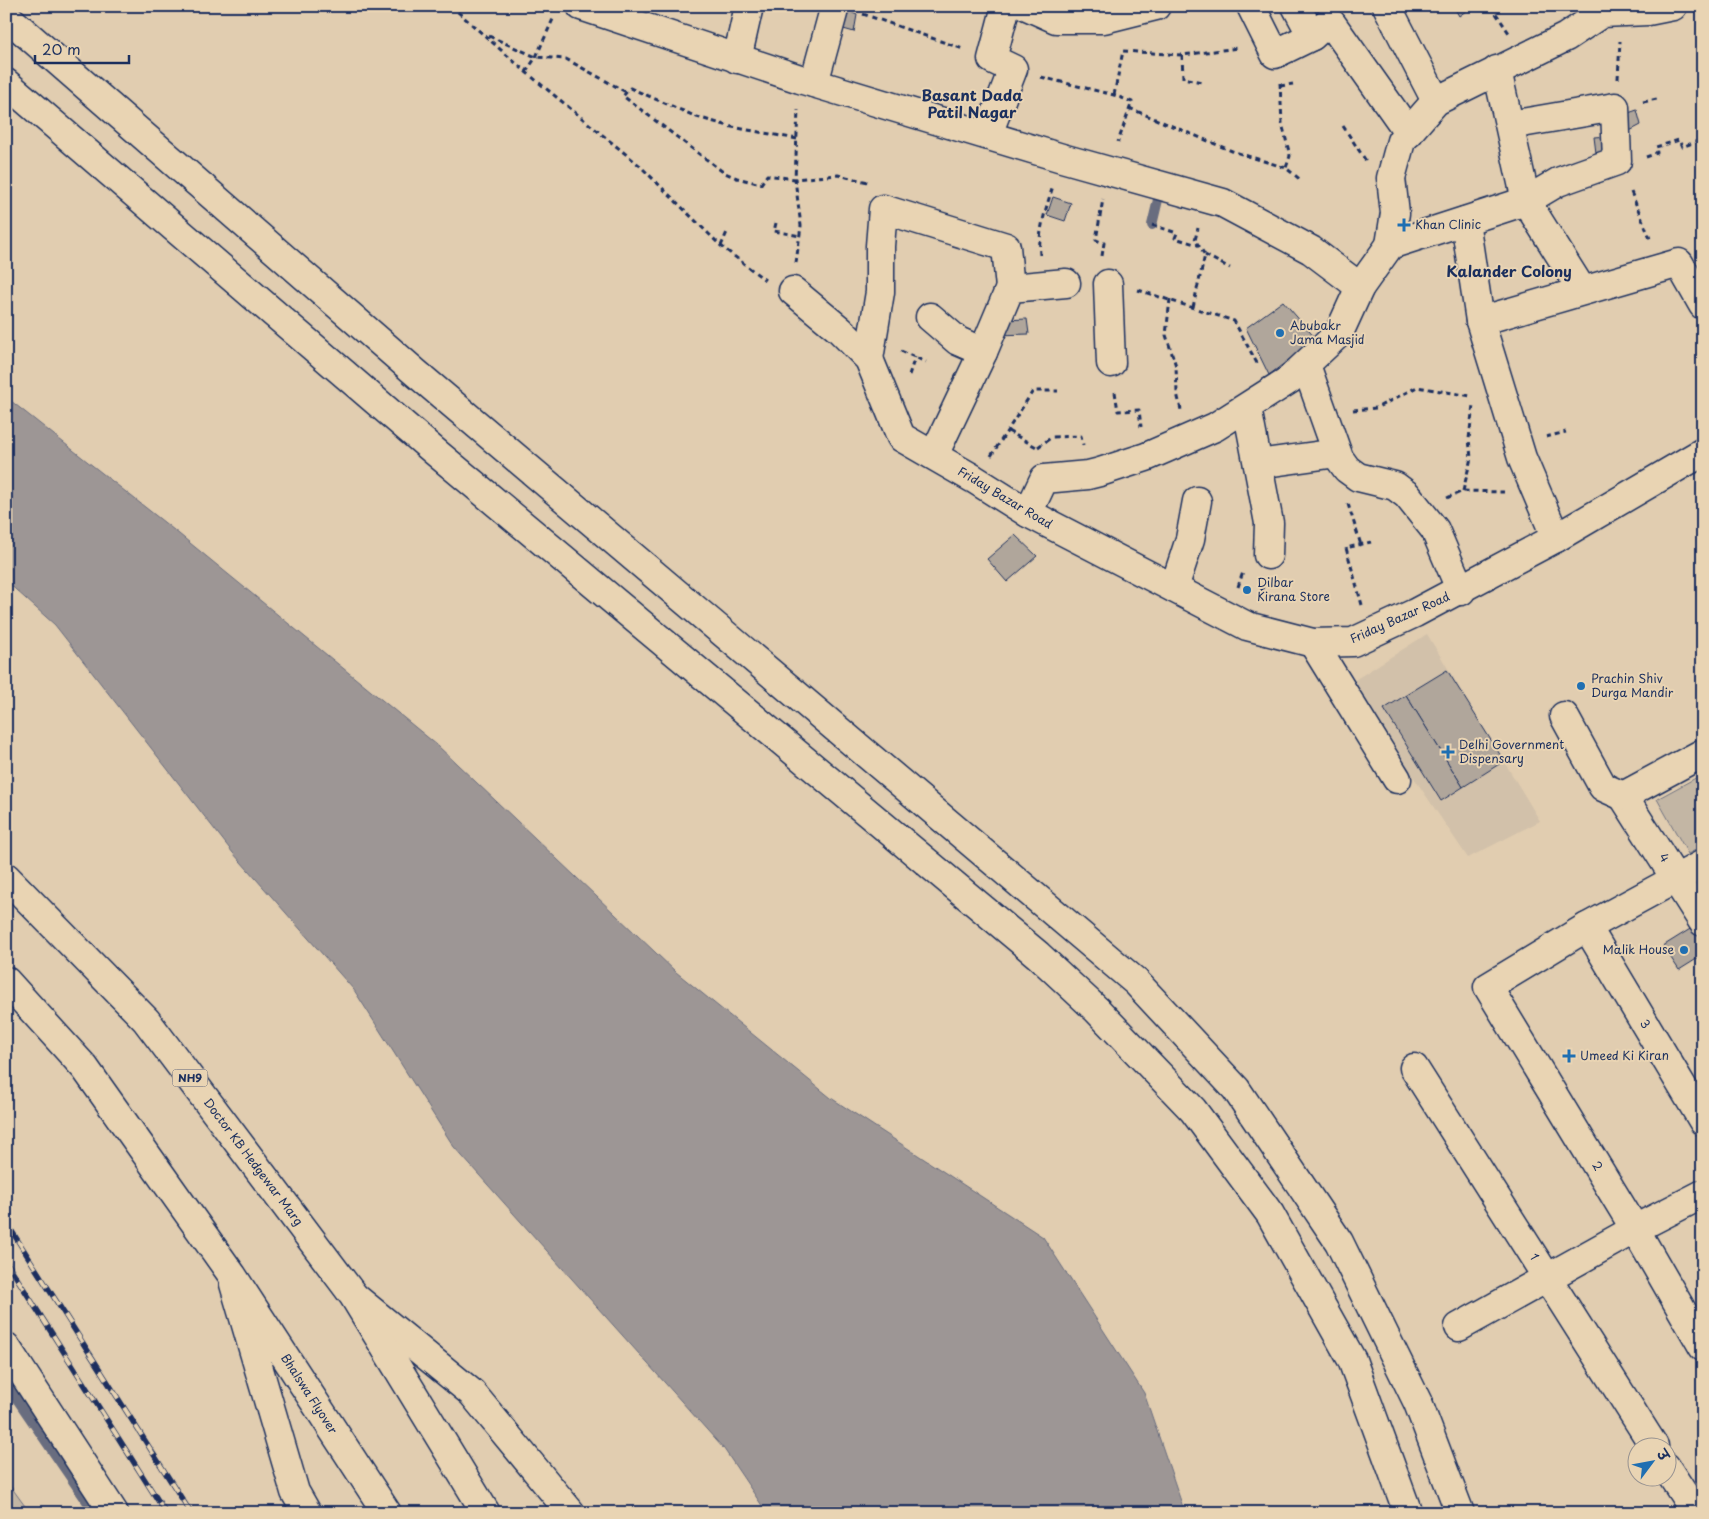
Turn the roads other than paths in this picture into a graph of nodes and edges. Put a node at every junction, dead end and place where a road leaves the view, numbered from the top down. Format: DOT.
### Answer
graph roads {
  1 [pos="581,6"];
  2 [pos="749,6"];
  3 [pos="835,6"];
  4 [pos="1006,6"];
  5 [pos="1027,6"];
  6 [pos="1156,6"];
  7 [pos="1251,6"];
  8 [pos="1296,6"];
  9 [pos="1387,6"];
  10 [pos="1673,6"];
  11 [pos="1622,10"];
  12 [pos="6,16"];
  13 [pos="1312,36"];
  14 [pos="737,59"];
  15 [pos="1497,70"];
  16 [pos="807,81"];
  17 [pos="6,83"];
  18 [pos="1436,102"];
  19 [pos="1510,125"];
  20 [pos="1408,133"];
  21 [pos="988,134"];
  22 [pos="1526,201"];
  23 [pos="1466,221"];
  24 [pos="1390,245"];
  25 [pos="1105,271"];
  26 [pos="1054,283"];
  27 [pos="1360,287"];
  28 [pos="1010,288"];
  29 [pos="1582,290"];
  30 [pos="792,292"];
  31 [pos="1703,305"];
  32 [pos="930,317"];
  33 [pos="1480,321"];
  34 [pos="983,352"];
  35 [pos="869,359"];
  36 [pos="1111,363"];
  37 [pos="1306,364"];
  38 [pos="1258,401"];
  39 [pos="1337,454"];
  40 [pos="934,455"];
  41 [pos="1700,461"];
  42 [pos="1258,464"];
  43 [pos="1197,502"];
  44 [pos="1028,514"];
  45 [pos="1556,538"];
  46 [pos="1268,555"];
  47 [pos="1174,588"];
  48 [pos="1461,591"];
  49 [pos="1313,643"];
  50 [pos="1564,716"];
  51 [pos="1703,753"];
  52 [pos="1397,779"];
  53 [pos="1623,796"];
  54 [pos="1703,864"];
  55 [pos="6,877"];
  56 [pos="1677,878"];
  57 [pos="1703,922"];
  58 [pos="1588,927"];
  59 [pos="6,981"];
  60 [pos="1414,1068"];
  61 [pos="1703,1121"];
  62 [pos="1703,1194"];
  63 [pos="1635,1229"];
  64 [pos="232,1275"];
  65 [pos="1547,1278"];
  66 [pos="353,1295"];
  67 [pos="1459,1327"];
  68 [pos="6,1346"];
  69 [pos="1703,1347"];
  70 [pos="1648,1436"];
  71 [pos="1676,1482"];
  72 [pos="1692,1507"];
  73 [pos="114,1513"];
  74 [pos="307,1513"];
  75 [pos="387,1513"];
  76 [pos="486,1513"];
  77 [pos="571,1513"];
  78 [pos="1408,1513"];
  79 [pos="1460,1513"];
  1 -- 14 [label="main road"];
  2 -- 14 [label="main road"];
  3 -- 16 [label="main road"];
  4 -- 21 [label="main road"];
  5 -- 6 [label="main road"];
  7 -- 13 [label="main road"];
  8 -- 13 [label="main road"];
  9 -- 18 [label="main road"];
  10 -- 11 [label="main road"];
  11 -- 15 [label="main road"];
  12 -- 79 [label="main road"];
  13 -- 20 [label="main road"];
  14 -- 16 [label="main road"];
  15 -- 18 [label="main road"];
  15 -- 19 [label="main road"];
  16 -- 21 [label="main road"];
  17 -- 78 [label="main road"];
  18 -- 20 [label="main road"];
  19 -- 22 [label="main road"];
  19 -- 22 [label="main road"];
  20 -- 24 [label="main road"];
  21 -- 27 [label="main road"];
  22 -- 23 [label="main road"];
  22 -- 29 [label="main road"];
  23 -- 24 [label="main road"];
  23 -- 33 [label="main road"];
  24 -- 27 [label="main road"];
  25 -- 36 [label="main road"];
  26 -- 28 [label="main road"];
  27 -- 37 [label="main road"];
  28 -- 34 [label="main road"];
  28 -- 35 [label="main road"];
  29 -- 31 [label="main road"];
  29 -- 33 [label="main road"];
  30 -- 35 [label="main road"];
  32 -- 34 [label="main road"];
  33 -- 45 [label="main road"];
  34 -- 40 [label="main road"];
  35 -- 40 [label="main road, Friday Bazar Road"];
  37 -- 38 [label="main road"];
  37 -- 39 [label="main road"];
  38 -- 42 [label="main road"];
  38 -- 44 [label="main road"];
  39 -- 42 [label="main road"];
  39 -- 48 [label="main road"];
  40 -- 44 [label="main road, Friday Bazar Road"];
  41 -- 45 [label="main road, Friday Bazar Road"];
  42 -- 46 [label="main road"];
  43 -- 47 [label="main road"];
  44 -- 47 [label="main road, Friday Bazar Road"];
  45 -- 48 [label="main road, Friday Bazar Road"];
  47 -- 49 [label="main road, Friday Bazar Road"];
  48 -- 49 [label="main road, Friday Bazar Road"];
  49 -- 52 [label="main road"];
  50 -- 53 [label="main road"];
  51 -- 53 [label="main road"];
  53 -- 56 [label="main road, 4"];
  54 -- 56 [label="main road"];
  55 -- 66 [label="main road, Doctor KB Hedgewar Marg / NH9"];
  56 -- 57 [label="main road, 4"];
  56 -- 58 [label="main road"];
  58 -- 61 [label="main road, 3"];
  58 -- 63 [label="main road, 2"];
  59 -- 64 [label="main road"];
  60 -- 65 [label="main road, 1"];
  62 -- 63 [label="main road"];
  63 -- 65 [label="main road"];
  63 -- 69 [label="main road, 2"];
  64 -- 74 [label="main road"];
  64 -- 75 [label="main road, Bhalswa Flyover"];
  65 -- 67 [label="main road"];
  65 -- 70 [label="main road, 1"];
  66 -- 76 [label="main road"];
  66 -- 77 [label="main road"];
  68 -- 73 [label="main road"];
  71 -- 72 [label="main road"];
}
